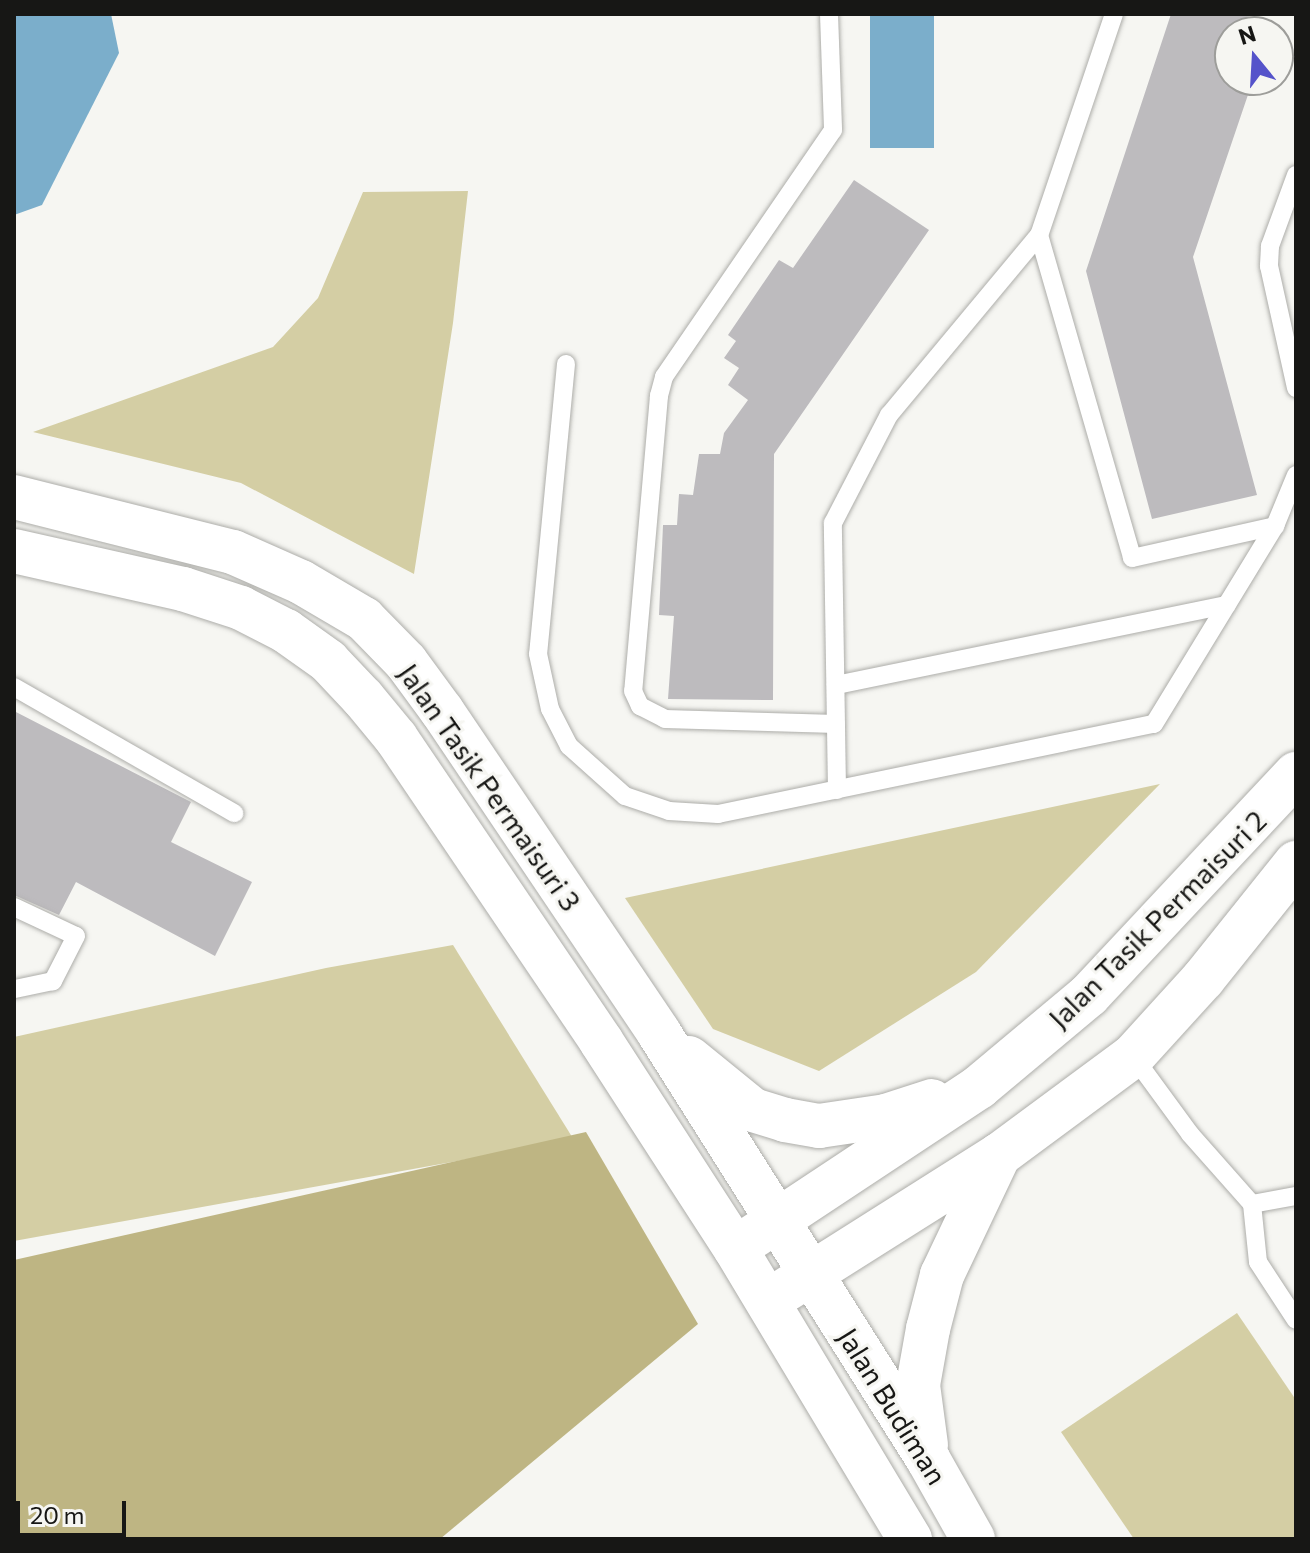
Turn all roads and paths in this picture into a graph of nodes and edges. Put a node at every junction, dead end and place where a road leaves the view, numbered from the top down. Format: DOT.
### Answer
graph roads {
  1 [pos="829,14"];
  2 [pos="1114,14"];
  3 [pos="1296,175"];
  4 [pos="1039,235"];
  5 [pos="566,364"];
  6 [pos="1296,388"];
  7 [pos="1296,475"];
  8 [pos="14,497"];
  9 [pos="1275,526"];
  10 [pos="14,551"];
  11 [pos="1227,605"];
  12 [pos="836,685"];
  13 [pos="14,687"];
  14 [pos="836,724"];
  15 [pos="1296,774"];
  16 [pos="837,790"];
  17 [pos="234,813"];
  18 [pos="1296,863"];
  19 [pos="14,907"];
  20 [pos="14,989"];
  21 [pos="659,1033"];
  22 [pos="1133,1056"];
  23 [pos="979,1087"];
  24 [pos="999,1155"];
  25 [pos="1296,1196"];
  26 [pos="1252,1204"];
  27 [pos="777,1220"];
  28 [pos="735,1248"];
  29 [pos="811,1274"];
  30 [pos="767,1302"];
  31 [pos="1296,1320"];
  32 [pos="928,1459"];
  33 [pos="910,1539"];
  34 [pos="973,1539"];
  1 -- 14 [label="lane"];
  2 -- 4 [label="lane"];
  3 -- 6 [label="lane"];
  4 -- 9 [label="lane"];
  4 -- 12 [label="lane"];
  5 -- 16 [label="lane"];
  7 -- 9 [label="lane"];
  8 -- 21 [label="street, Jalan Tasik Permaisuri 3"];
  9 -- 11 [label="lane"];
  10 -- 28 [label="street, Jalan Tasik Permaisuri 3"];
  11 -- 12 [label="lane"];
  11 -- 16 [label="lane"];
  12 -- 14 [label="lane"];
  13 -- 17 [label="lane"];
  14 -- 16 [label="lane"];
  15 -- 23 [label="street, Jalan Tasik Permaisuri 2"];
  18 -- 22 [label="street"];
  19 -- 20 [label="lane"];
  21 -- 23 [label="street"];
  21 -- 27 [label="street, Jalan Tasik Permaisuri 3"];
  22 -- 24 [label="street"];
  22 -- 26 [label="lane"];
  23 -- 27 [label="street, Jalan Tasik Permaisuri 2"];
  24 -- 29 [label="street"];
  24 -- 32 [label="street"];
  25 -- 26 [label="lane"];
  26 -- 31 [label="lane"];
  27 -- 28 [label="street, Jalan Tasik Permaisuri 2"];
  27 -- 29 [label="street, Jalan Tasik Permaisuri 3"];
  28 -- 30 [label="street, Jalan Tasik Permaisuri 3"];
  29 -- 30 [label="street"];
  29 -- 32 [label="street, Jalan Budiman"];
  30 -- 33 [label="street, Jalan Budiman"];
  32 -- 34 [label="street, Jalan Budiman"];
}
